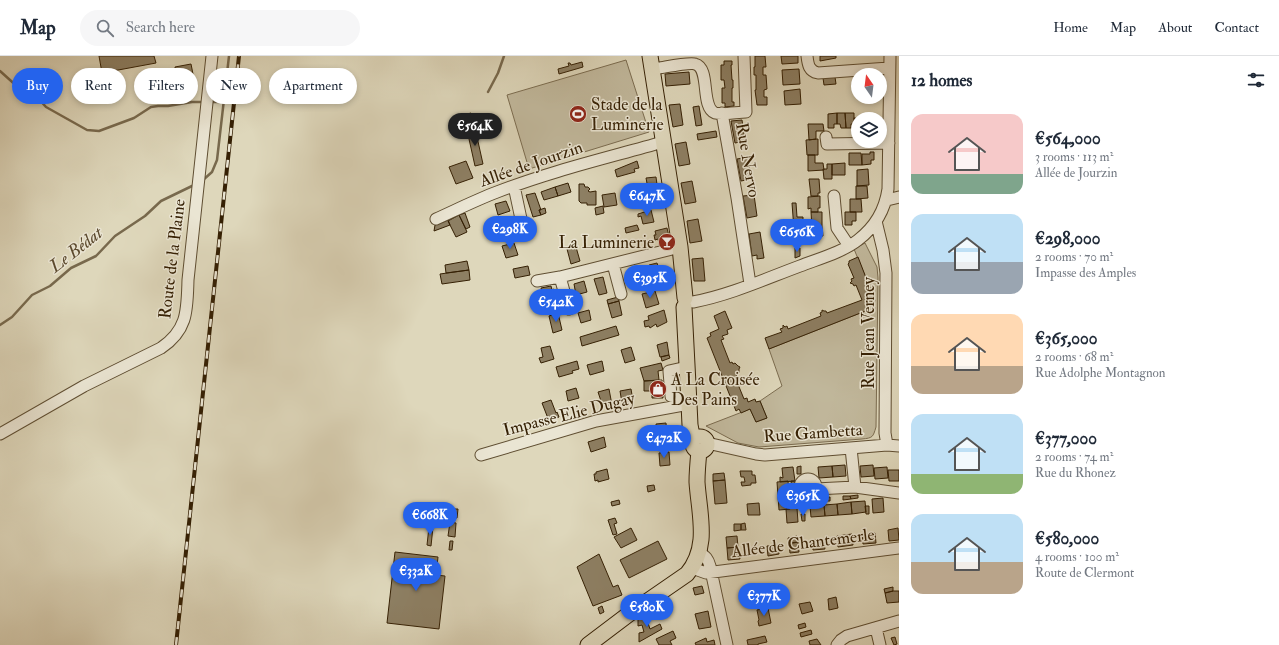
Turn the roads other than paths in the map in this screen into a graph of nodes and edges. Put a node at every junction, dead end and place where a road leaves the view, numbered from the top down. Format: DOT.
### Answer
graph roads {
  1 [pos="212,56"];
  2 [pos="744,56"];
  3 [pos="807,56"];
  4 [pos="890,56"];
  5 [pos="655,60"];
  6 [pos="889,68"];
  7 [pos="722,113"];
  8 [pos="894,130"];
  9 [pos="826,137"];
  10 [pos="663,142"];
  11 [pos="889,143"];
  12 [pos="514,186"];
  13 [pos="834,196"];
  14 [pos="899,197"];
  15 [pos="887,200"];
  16 [pos="436,219"];
  17 [pos="876,221"];
  18 [pos="524,233"];
  19 [pos="849,246"];
  20 [pos="680,247"];
  21 [pos="613,264"];
  22 [pos="560,277"];
  23 [pos="537,281"];
  24 [pos="750,284"];
  25 [pos="622,294"];
  26 [pos="689,303"];
  27 [pos="568,310"];
  28 [pos="688,401"];
  29 [pos="0,434"];
  30 [pos="701,443"];
  31 [pos="887,445"];
  32 [pos="899,446"];
  33 [pos="851,448"];
  34 [pos="481,455"];
  35 [pos="855,487"];
  36 [pos="816,489"];
  37 [pos="899,493"];
  38 [pos="899,548"];
  39 [pos="699,553"];
  40 [pos="692,568"];
  41 [pos="712,572"];
  42 [pos="899,621"];
  43 [pos="876,628"];
  44 [pos="588,645"];
  45 [pos="727,645"];
  46 [pos="837,645"];
  47 [pos="880,645"];
  1 -- 29 [label="street, Route de la Plaine"];
  2 -- 7 [label="street"];
  3 -- 6 [label="street"];
  4 -- 6 [label="street"];
  5 -- 7 [label="street"];
  5 -- 10 [label="main road"];
  5 -- 26 [label="main road"];
  6 -- 8 [label="street"];
  7 -- 24 [label="street, Rue Nervo"];
  8 -- 11 [label="street"];
  9 -- 11 [label="street"];
  10 -- 12 [label="street, Allée de Jourzin"];
  10 -- 20 [label="main road"];
  11 -- 15 [label="street"];
  12 -- 16 [label="street, Allée de Jourzin"];
  12 -- 18 [label="street"];
  13 -- 19 [label="street"];
  14 -- 15 [label="street"];
  15 -- 17 [label="street"];
  17 -- 19 [label="street"];
  17 -- 31 [label="street, Rue Jean Verney"];
  19 -- 24 [label="street"];
  20 -- 21 [label="street"];
  20 -- 26 [label="main road"];
  21 -- 22 [label="street"];
  21 -- 25 [label="street"];
  22 -- 23 [label="street"];
  22 -- 27 [label="street"];
  24 -- 26 [label="street"];
  26 -- 28 [label="main road"];
  26 -- 30 [label="main road"];
  28 -- 30 [label="main road"];
  28 -- 34 [label="street, Impasse Elie Dugay"];
  30 -- 33 [label="street, Rue Gambetta"];
  30 -- 39 [label="main road"];
  31 -- 32 [label="street, Rue Gambetta"];
  31 -- 33 [label="street, Rue Gambetta"];
  33 -- 35 [label="street"];
  35 -- 36 [label="street"];
  35 -- 37 [label="street"];
  38 -- 41 [label="street, Allée de Chantemerle"];
  39 -- 40 [label="main road"];
  39 -- 41 [label="street"];
  40 -- 41 [label="street, Allée de Chantemerle"];
  40 -- 44 [label="main road"];
  41 -- 45 [label="street"];
  42 -- 43 [label="street"];
  43 -- 46 [label="street"];
  43 -- 47 [label="street"];
}
